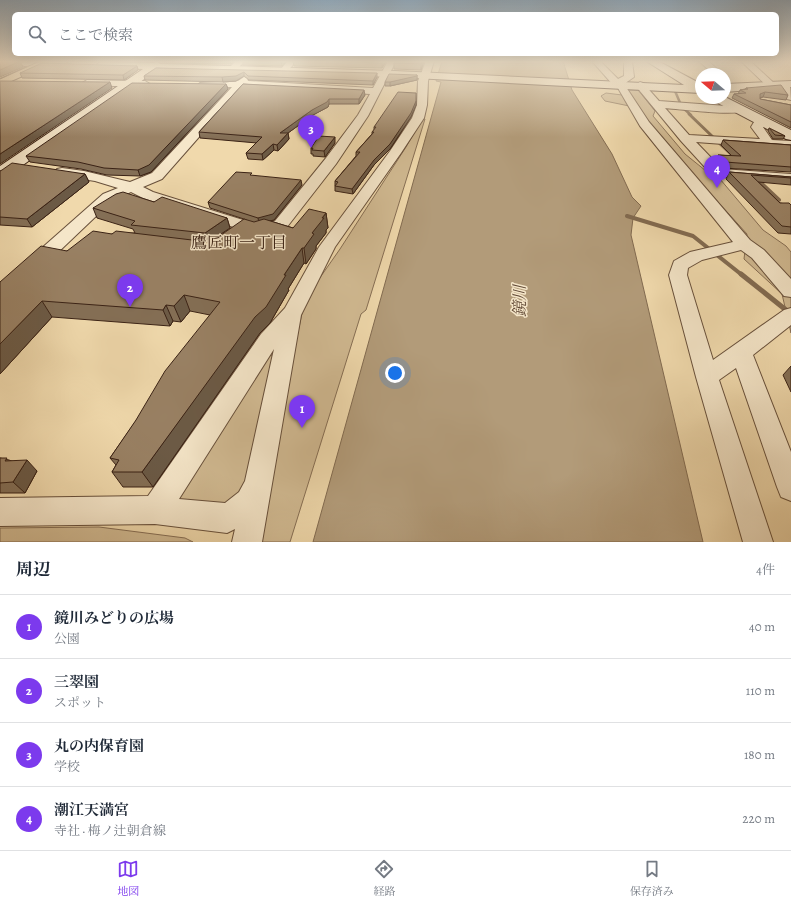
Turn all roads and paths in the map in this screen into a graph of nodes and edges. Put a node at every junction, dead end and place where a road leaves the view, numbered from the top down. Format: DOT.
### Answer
graph roads {
  1 [pos="126,86"];
  2 [pos="238,86"];
  3 [pos="285,86"];
  4 [pos="378,86"];
  5 [pos="423,86"];
  6 [pos="622,86"];
  7 [pos="641,86"];
  8 [pos="660,86"];
  9 [pos="783,86"];
  10 [pos="695,89"];
  11 [pos="376,91"];
  12 [pos="789,102"];
  13 [pos="655,104"];
  14 [pos="729,104"];
  15 [pos="740,110"];
  16 [pos="767,123"];
  17 [pos="791,136"];
  18 [pos="685,138"];
  19 [pos="769,144"];
  20 [pos="791,145"];
  21 [pos="33,168"];
  22 [pos="6,169"];
  23 [pos="48,170"];
  24 [pos="791,178"];
  25 [pos="132,187"];
  26 [pos="245,226"];
  27 [pos="228,238"];
  28 [pos="737,246"];
  29 [pos="791,291"];
  30 [pos="0,296"];
  31 [pos="292,313"];
  32 [pos="785,319"];
  33 [pos="741,352"];
  34 [pos="707,377"];
  35 [pos="258,485"];
  36 [pos="791,487"];
  37 [pos="155,510"];
  38 [pos="0,512"];
  39 [pos="247,542"];
  40 [pos="758,542"];
  1 -- 22 [label="street"];
  2 -- 25 [label="street"];
  3 -- 11 [label="street"];
  4 -- 11 [label="street"];
  5 -- 31 [label="street"];
  6 -- 28 [label="street"];
  7 -- 13 [label="street"];
  8 -- 10 [label="street"];
  9 -- 12 [label="street"];
  11 -- 26 [label="street"];
  13 -- 15 [label="street"];
  13 -- 18 [label="street"];
  14 -- 15 [label="street"];
  15 -- 16 [label="street"];
  16 -- 17 [label="street"];
  16 -- 19 [label="street"];
  18 -- 19 [label="street"];
  18 -- 24 [label="street"];
  19 -- 20 [label="street"];
  21 -- 22 [label="street"];
  23 -- 25 [label="street"];
  25 -- 26 [label="street"];
  25 -- 30 [label="street"];
  26 -- 27 [label="street"];
  28 -- 29 [label="street"];
  28 -- 34 [label="street"];
  31 -- 35 [label="street"];
  31 -- 37 [label="street"];
  32 -- 33 [label="street"];
  33 -- 34 [label="street"];
  33 -- 36 [label="street"];
  34 -- 40 [label="street"];
  35 -- 37 [label="street"];
  35 -- 39 [label="street"];
  37 -- 38 [label="street"];
}
